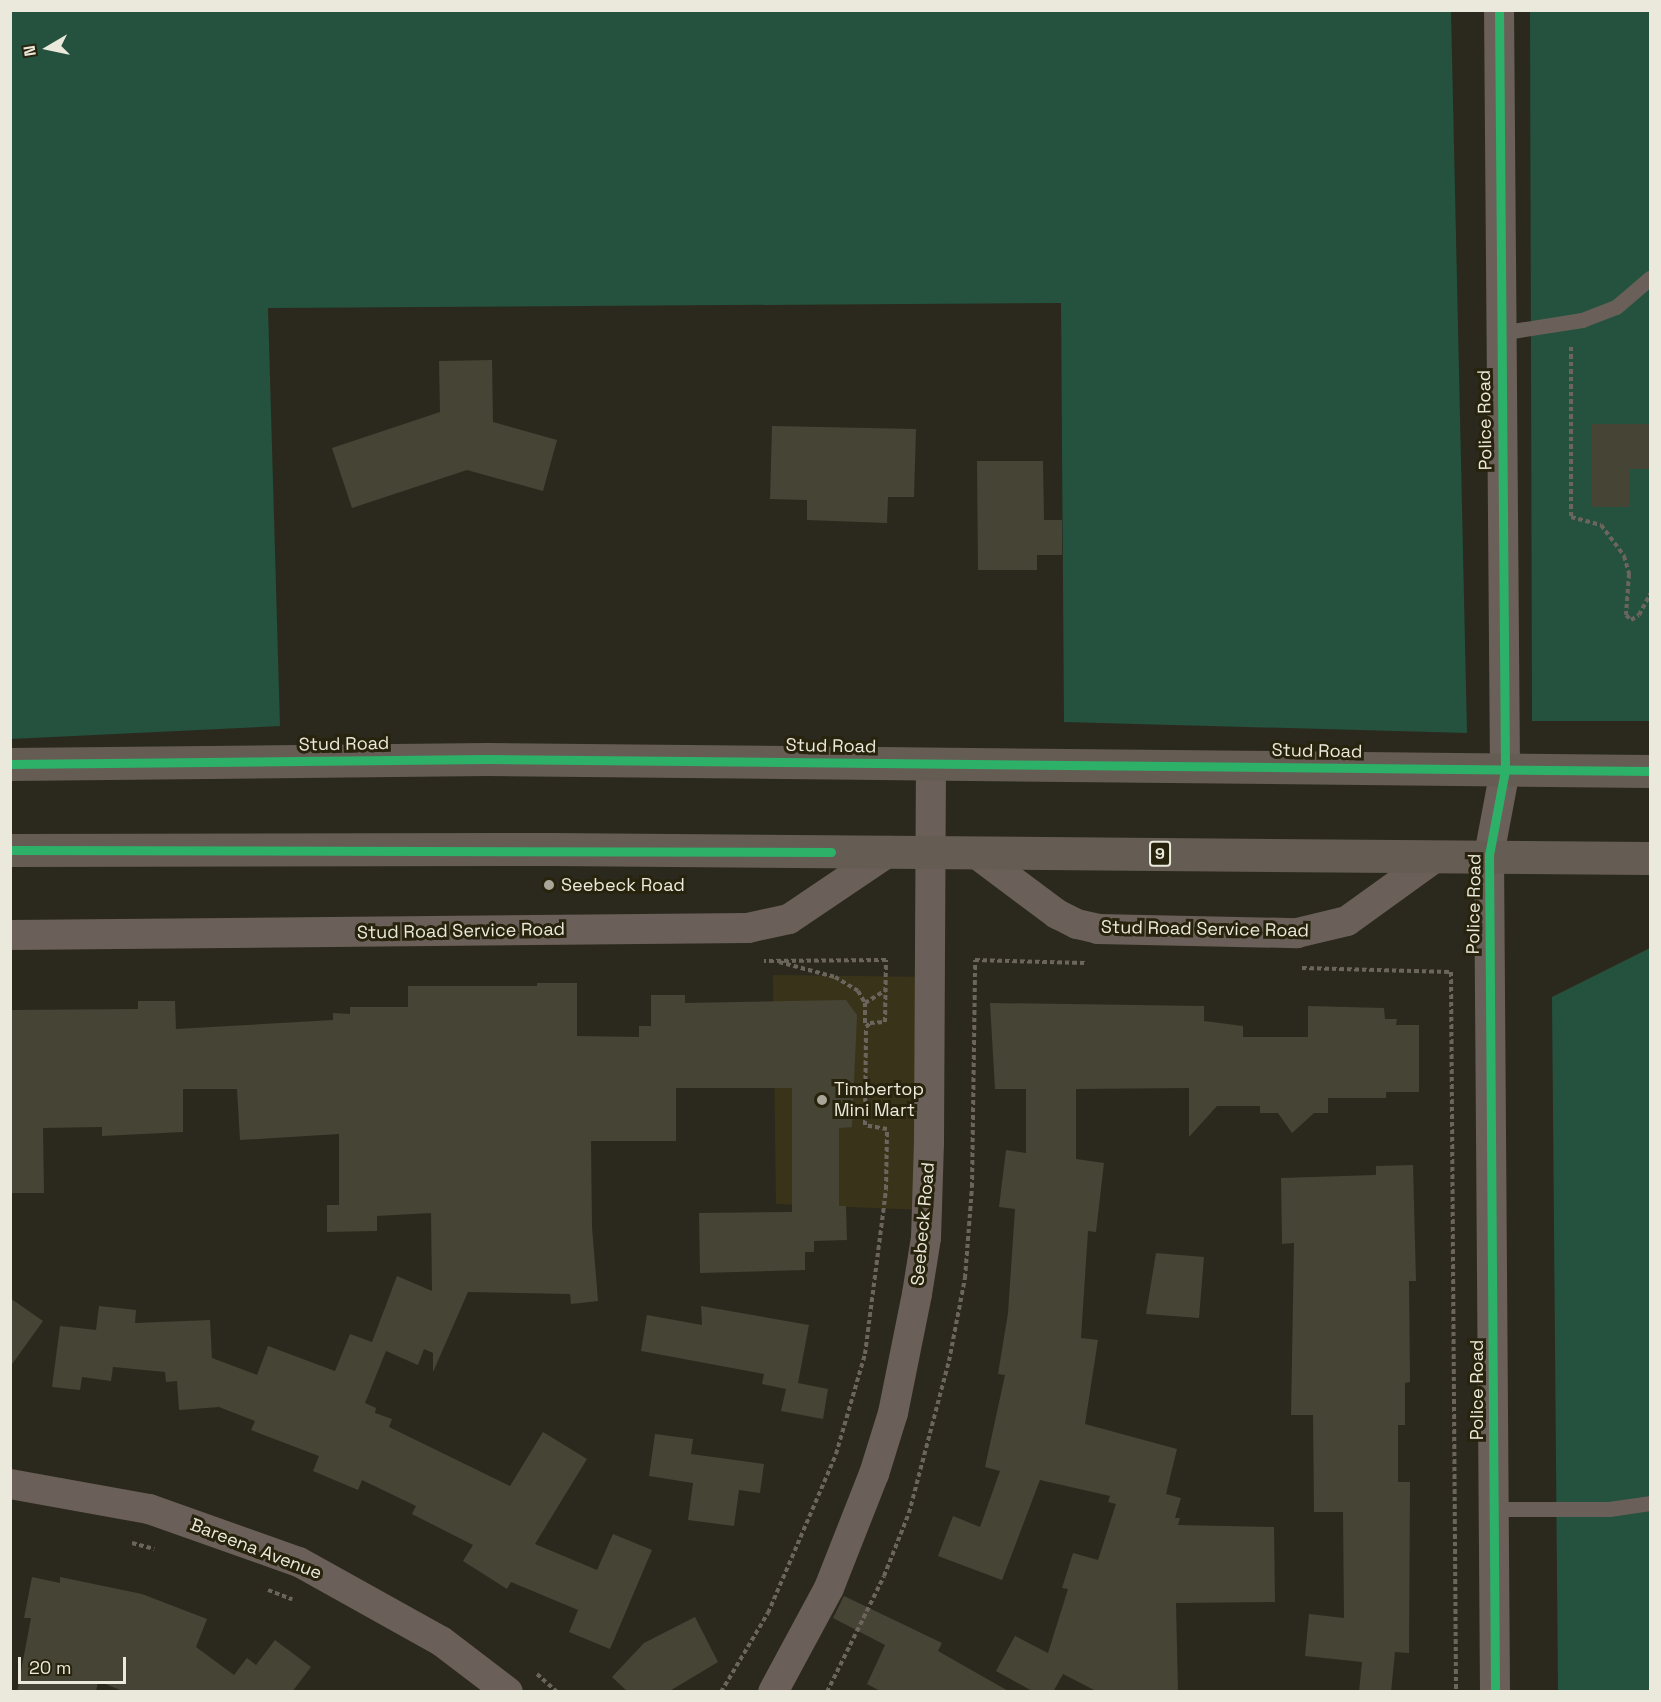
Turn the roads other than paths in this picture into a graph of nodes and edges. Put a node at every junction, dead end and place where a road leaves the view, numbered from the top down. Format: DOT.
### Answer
graph roads {
  1 [pos="1499,10"];
  2 [pos="1650,278"];
  3 [pos="1500,333"];
  4 [pos="10,764"];
  5 [pos="931,764"];
  6 [pos="1505,770"];
  7 [pos="1650,771"];
  8 [pos="10,850"];
  9 [pos="890,852"];
  10 [pos="931,852"];
  11 [pos="974,852"];
  12 [pos="1489,855"];
  13 [pos="1437,856"];
  14 [pos="1650,858"];
  15 [pos="10,935"];
  16 [pos="10,1484"];
  17 [pos="1650,1503"];
  18 [pos="1494,1509"];
  19 [pos="508,1692"];
  20 [pos="773,1692"];
  21 [pos="1495,1692"];
  1 -- 3 [label="street, Police Road"];
  2 -- 3 [label="lane"];
  3 -- 6 [label="street, Police Road"];
  4 -- 5 [label="highway, Stud Road"];
  5 -- 6 [label="highway, Stud Road"];
  5 -- 10 [label="street, Seebeck Road"];
  6 -- 7 [label="highway, Stud Road"];
  6 -- 12 [label="street, Police Road"];
  8 -- 9 [label="highway, 9"];
  9 -- 10 [label="highway, 9"];
  9 -- 15 [label="street, Stud Road Service Road"];
  10 -- 11 [label="highway, 9"];
  10 -- 20 [label="street, Seebeck Road"];
  11 -- 13 [label="highway, 9"];
  11 -- 13 [label="street, Stud Road Service Road"];
  12 -- 13 [label="highway, 9"];
  12 -- 14 [label="highway, 9"];
  12 -- 18 [label="street, Police Road"];
  16 -- 19 [label="street, Bareena Avenue"];
  17 -- 18 [label="lane"];
  18 -- 21 [label="street, Police Road"];
}
